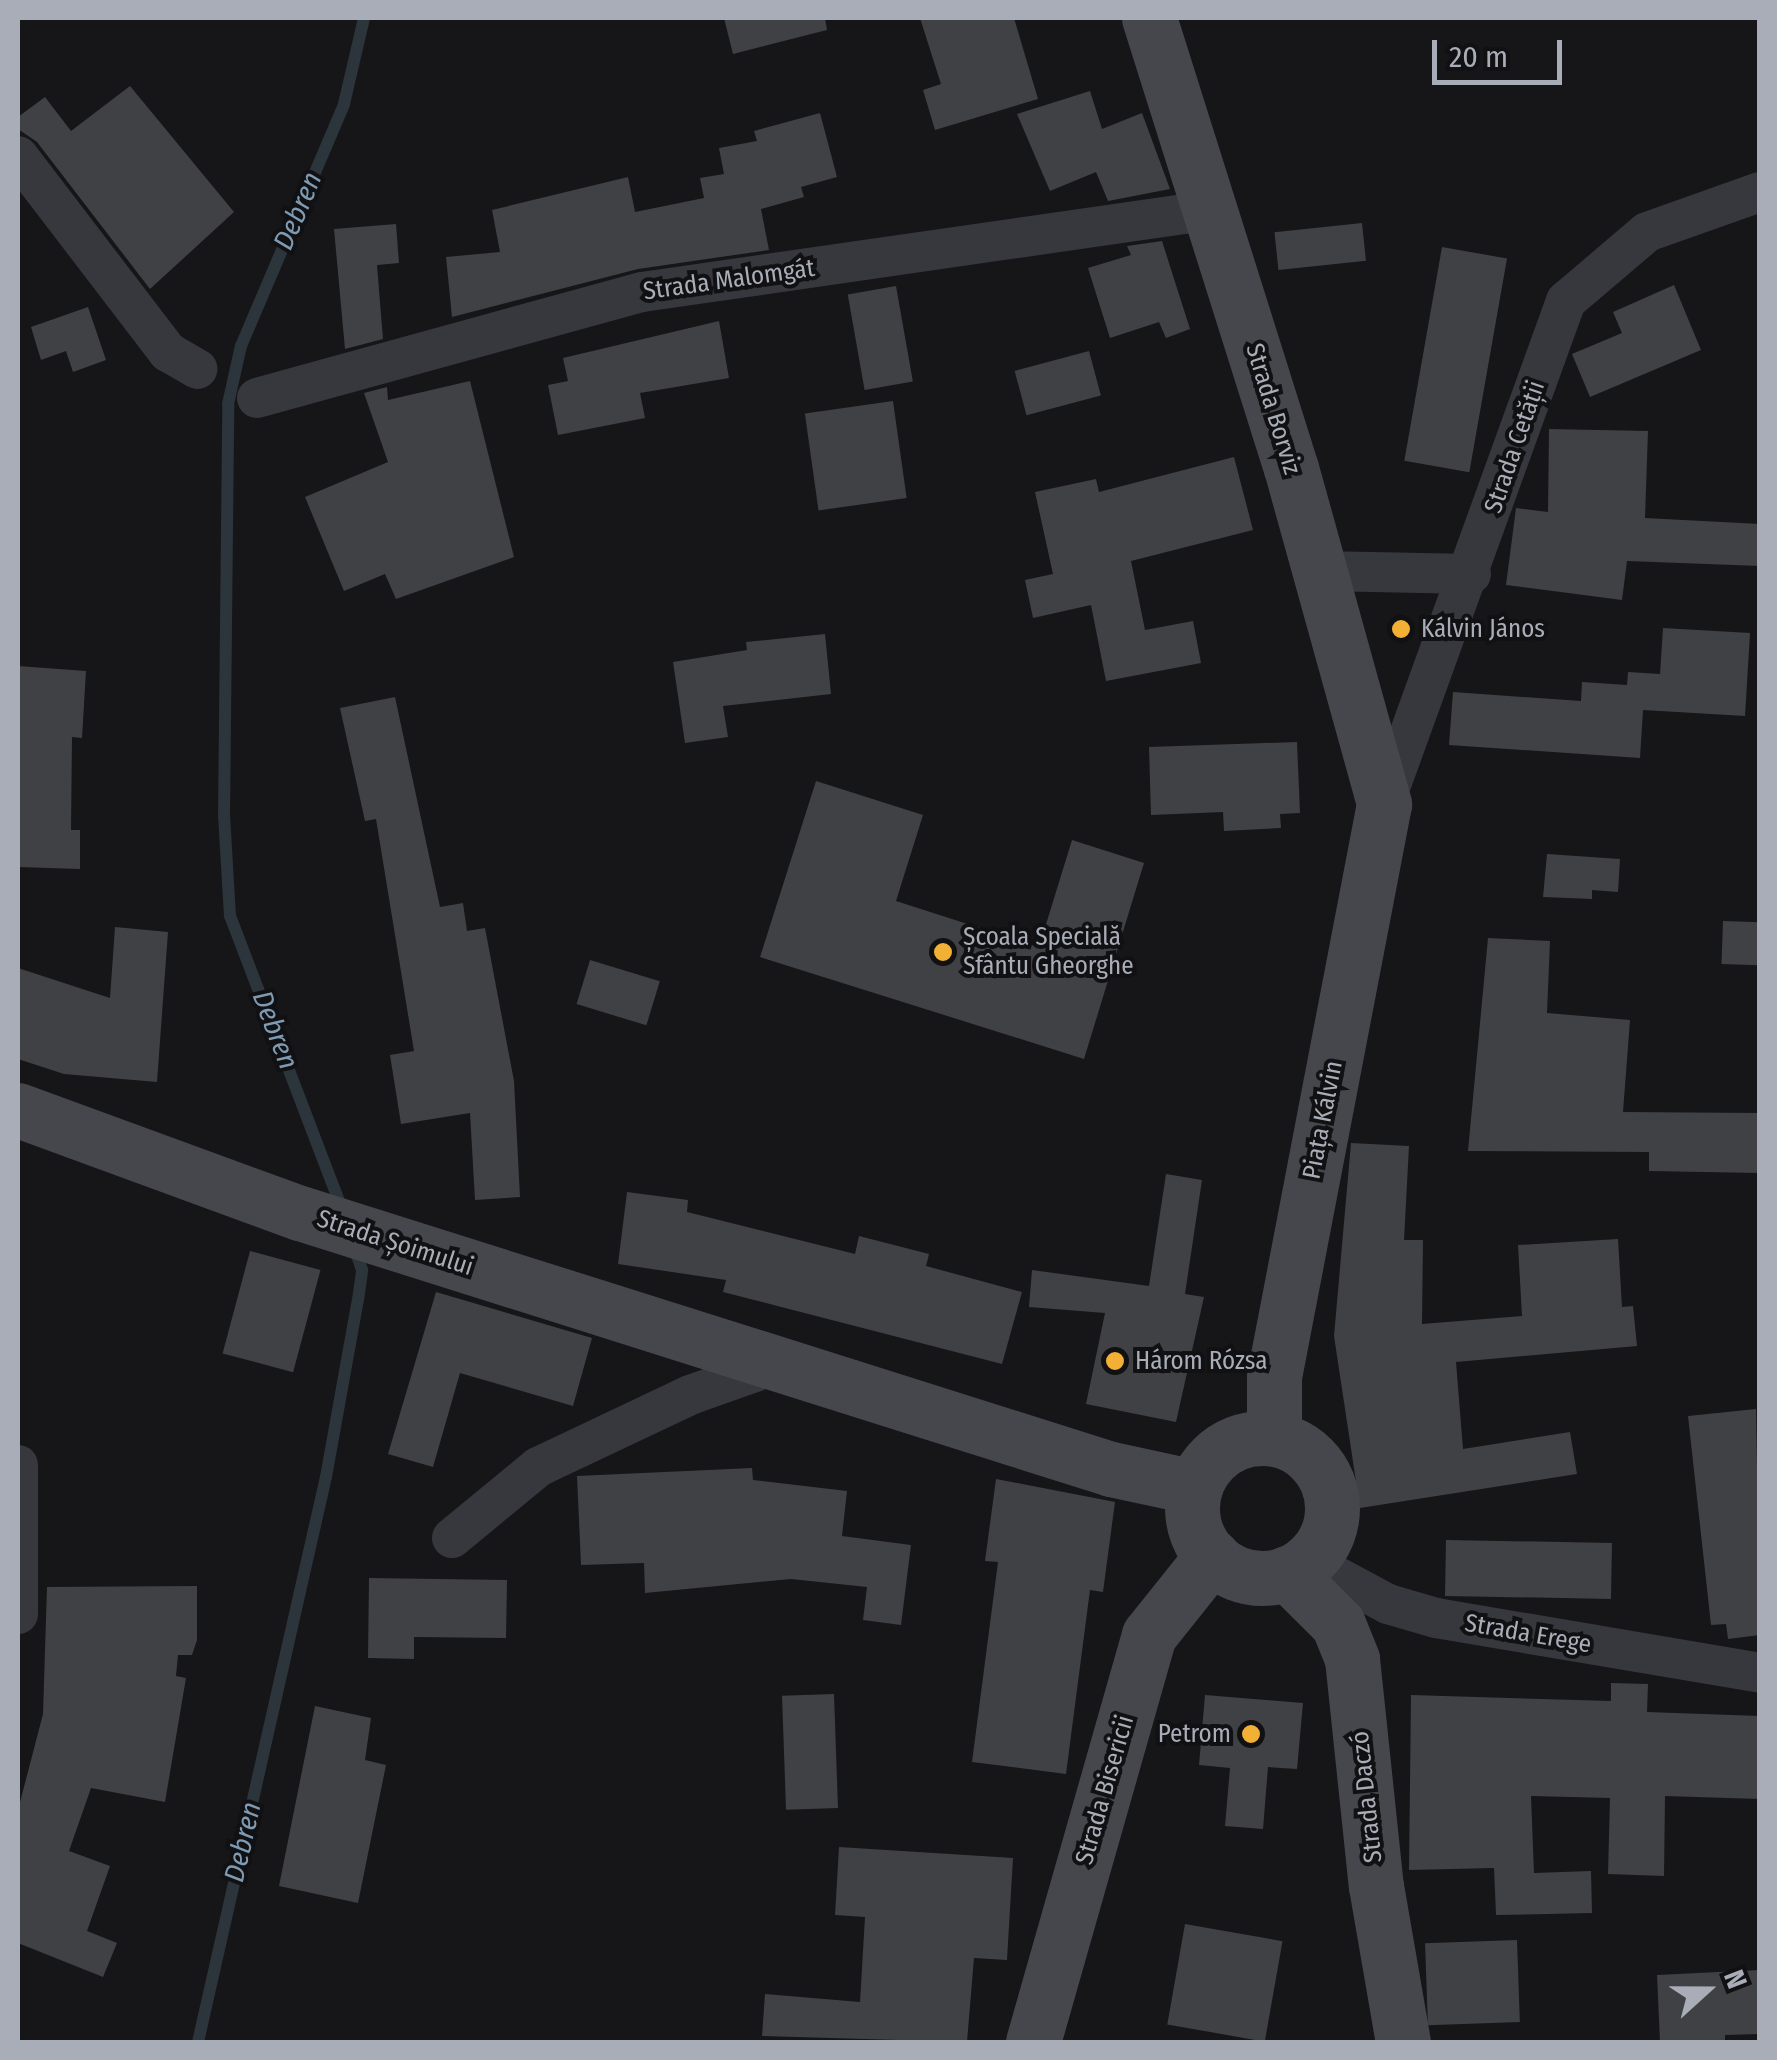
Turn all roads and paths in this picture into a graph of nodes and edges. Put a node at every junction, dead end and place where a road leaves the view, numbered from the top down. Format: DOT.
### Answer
graph roads {
  1 [pos="1149,18"];
  2 [pos="18,156"];
  3 [pos="1760,192"];
  4 [pos="1212,210"];
  5 [pos="197,370"];
  6 [pos="257,398"];
  7 [pos="1322,571"];
  8 [pos="1472,574"];
  9 [pos="1384,804"];
  10 [pos="18,1110"];
  11 [pos="777,1364"];
  12 [pos="1274,1438"];
  13 [pos="18,1466"];
  14 [pos="1194,1488"];
  15 [pos="452,1538"];
  16 [pos="1212,1556"];
  17 [pos="1298,1567"];
  18 [pos="18,1614"];
  19 [pos="1760,1673"];
  20 [pos="1033,2042"];
  21 [pos="1403,2042"];
  1 -- 4 [label="main road, Strada Borviz"];
  2 -- 5 [label="street"];
  3 -- 8 [label="street, Strada Cetății"];
  4 -- 6 [label="street, Strada Malomgát"];
  4 -- 7 [label="main road, Strada Borviz"];
  7 -- 8 [label="street"];
  7 -- 9 [label="main road, Strada Borviz"];
  8 -- 9 [label="street, Strada Cetății"];
  9 -- 12 [label="main road, Piața Kálvin"];
  10 -- 11 [label="main road, Strada Șoimului"];
  11 -- 14 [label="main road, Strada Șoimului"];
  11 -- 15 [label="street"];
  12 -- 14 [label="main road"];
  12 -- 17 [label="main road"];
  13 -- 18 [label="street"];
  14 -- 16 [label="main road"];
  16 -- 17 [label="main road"];
  16 -- 20 [label="main road, Strada Bisericii"];
  17 -- 19 [label="street, Strada Erege"];
  17 -- 21 [label="main road, Strada Daczó"];
}
